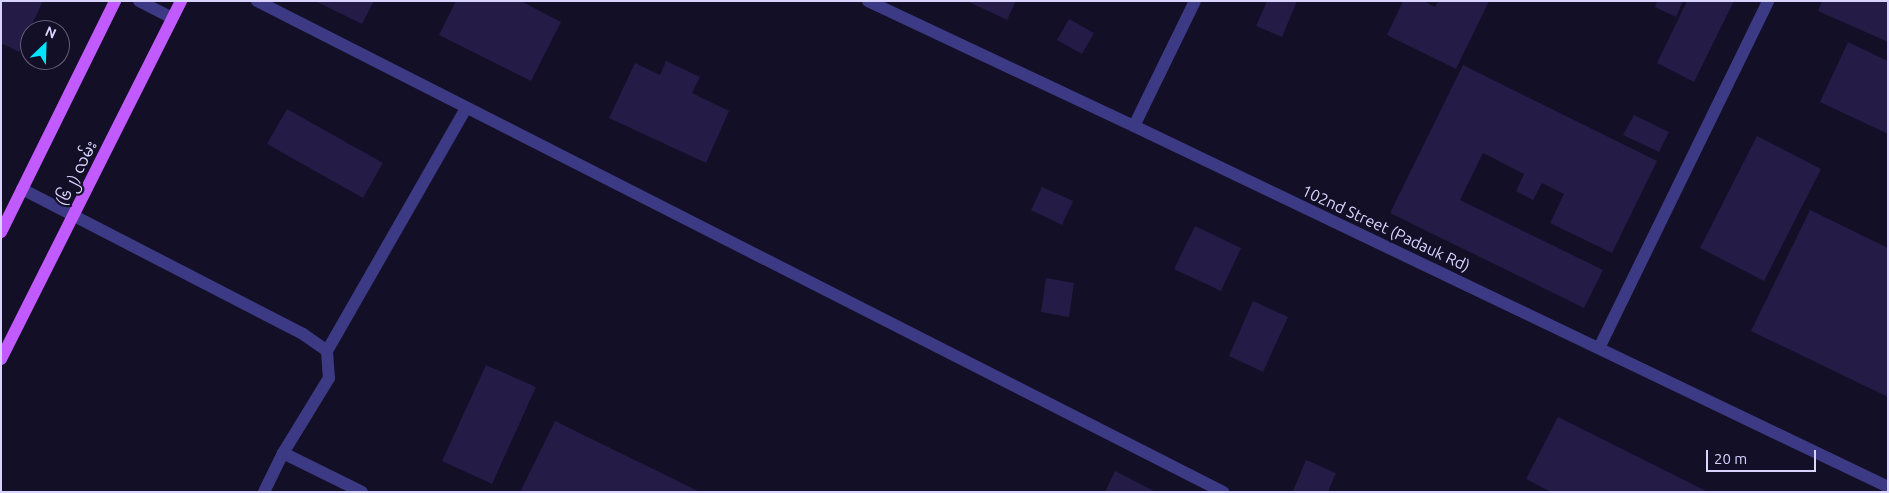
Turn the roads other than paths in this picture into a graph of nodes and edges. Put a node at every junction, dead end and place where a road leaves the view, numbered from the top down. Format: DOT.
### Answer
graph roads {
  1 [pos="115,1"];
  2 [pos="139,1"];
  3 [pos="181,1"];
  4 [pos="257,1"];
  5 [pos="868,1"];
  6 [pos="1194,1"];
  7 [pos="1768,1"];
  8 [pos="172,18"];
  9 [pos="466,108"];
  10 [pos="1134,126"];
  11 [pos="22,189"];
  12 [pos="74,214"];
  13 [pos="1,232"];
  14 [pos="1599,348"];
  15 [pos="327,351"];
  16 [pos="1,359"];
  17 [pos="283,453"];
  18 [pos="1888,487"];
  19 [pos="264,492"];
  20 [pos="362,492"];
  21 [pos="1223,492"];
  1 -- 11 [label="main road"];
  2 -- 8 [label="street"];
  3 -- 8 [label="main road, (၆၂) လမ်း"];
  4 -- 9 [label="street"];
  5 -- 10 [label="street, 102nd Street (Padauk Rd)"];
  6 -- 10 [label="street"];
  7 -- 14 [label="street"];
  8 -- 12 [label="main road, (၆၂) လမ်း"];
  9 -- 15 [label="street"];
  9 -- 21 [label="street"];
  10 -- 14 [label="street, 102nd Street (Padauk Rd)"];
  11 -- 12 [label="street"];
  11 -- 13 [label="main road"];
  12 -- 15 [label="street"];
  12 -- 16 [label="main road, (၆၂) လမ်း"];
  14 -- 18 [label="street, 102nd Street (Padauk Rd)"];
  15 -- 17 [label="street"];
  17 -- 19 [label="street"];
  17 -- 20 [label="street"];
}
